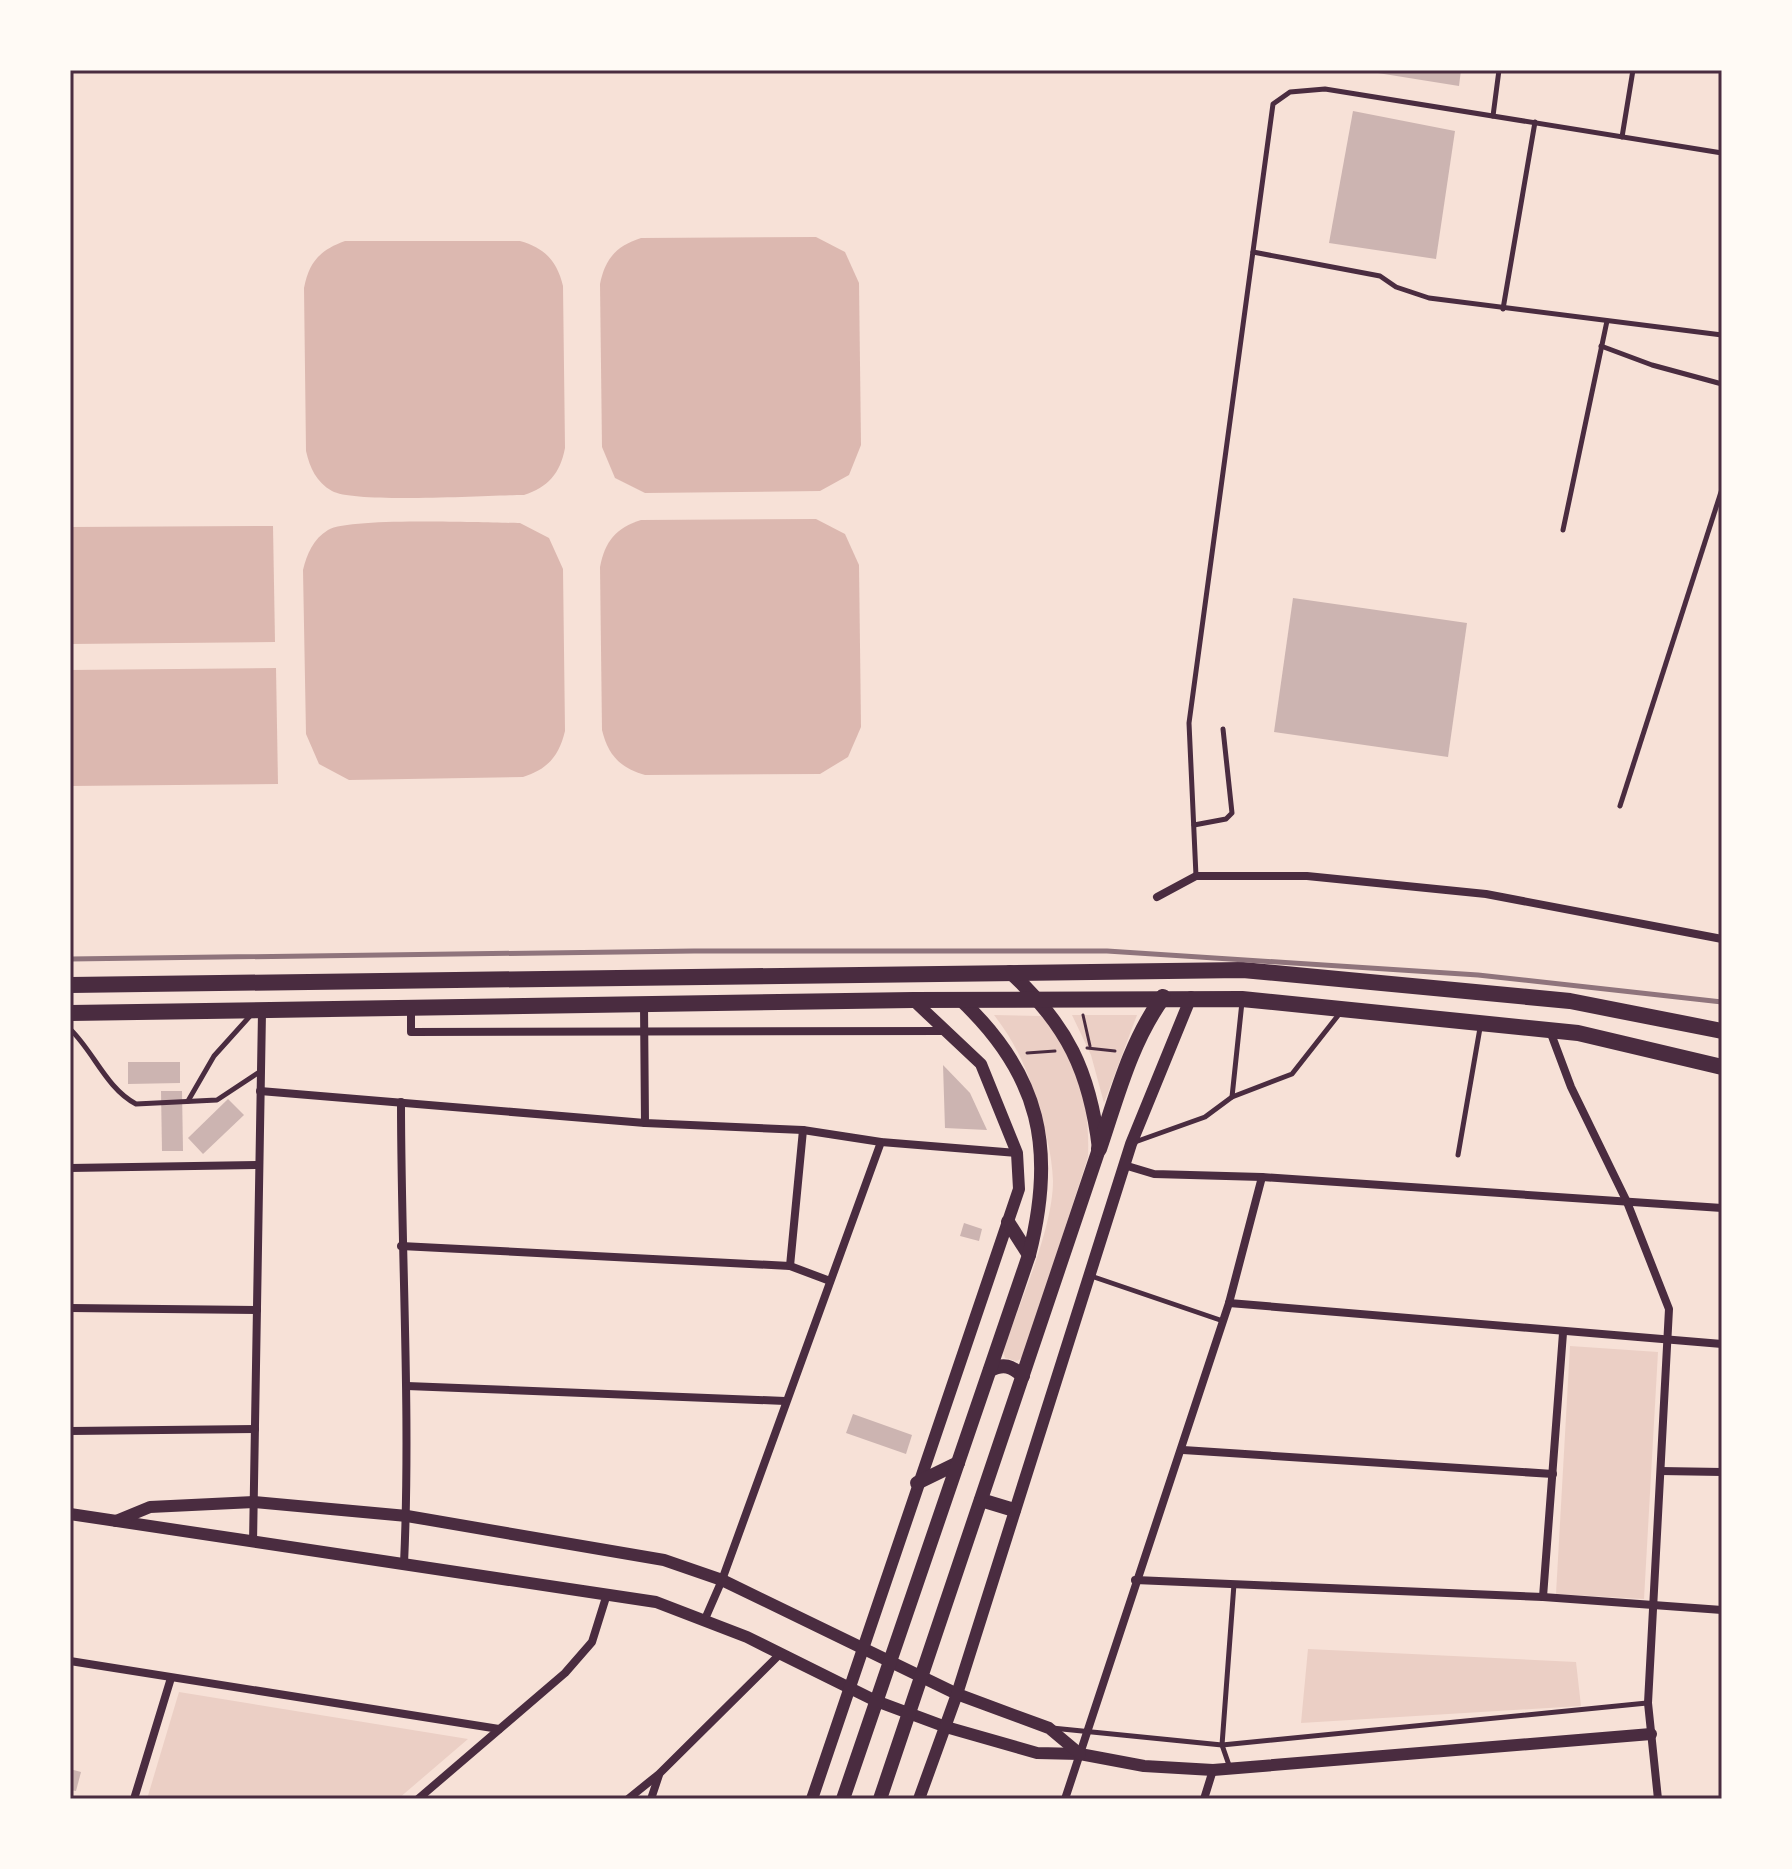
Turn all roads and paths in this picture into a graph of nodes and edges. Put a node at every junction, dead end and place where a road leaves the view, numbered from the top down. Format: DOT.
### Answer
graph roads {
  1 [pos="1499,70"];
  2 [pos="1633,70"];
  3 [pos="1493,116"];
  4 [pos="1535,122"];
  5 [pos="1622,137"];
  6 [pos="1722,153"];
  7 [pos="1253,252"];
  8 [pos="1503,309"];
  9 [pos="1607,321"];
  10 [pos="1722,335"];
  11 [pos="1601,346"];
  12 [pos="1722,384"];
  13 [pos="1722,489"];
  14 [pos="1563,530"];
  15 [pos="1223,729"];
  16 [pos="1620,806"];
  17 [pos="1194,825"];
  18 [pos="1196,876"];
  19 [pos="1157,897"];
  20 [pos="1722,939"];
  21 [pos="1010,972"];
  22 [pos="738,975"];
  23 [pos="70,985"];
  24 [pos="1163,997"];
  25 [pos="1191,997"];
  26 [pos="960,999"];
  27 [pos="1039,999"];
  28 [pos="1242,999"];
  29 [pos="913,1000"];
  30 [pos="740,1003"];
  31 [pos="644,1005"];
  32 [pos="1343,1008"];
  33 [pos="411,1009"];
  34 [pos="257,1012"];
  35 [pos="70,1013"];
  36 [pos="1481,1023"];
  37 [pos="70,1029"];
  38 [pos="1550,1030"];
  39 [pos="947,1031"];
  40 [pos="1722,1031"];
  41 [pos="645,1033"];
  42 [pos="1722,1067"];
  43 [pos="261,1071"];
  44 [pos="260,1091"];
  45 [pos="1232,1097"];
  46 [pos="187,1101"];
  47 [pos="401,1102"];
  48 [pos="645,1123"];
  49 [pos="803,1130"];
  50 [pos="881,1142"];
  51 [pos="1131,1144"];
  52 [pos="1099,1149"];
  53 [pos="1017,1153"];
  54 [pos="1458,1155"];
  55 [pos="259,1165"];
  56 [pos="1124,1165"];
  57 [pos="70,1168"];
  58 [pos="1262,1177"];
  59 [pos="1627,1202"];
  60 [pos="1722,1208"];
  61 [pos="1008,1222"];
  62 [pos="401,1246"];
  63 [pos="1029,1255"];
  64 [pos="790,1266"];
  65 [pos="1090,1276"];
  66 [pos="830,1281"];
  67 [pos="1229,1303"];
  68 [pos="70,1308"];
  69 [pos="257,1310"];
  70 [pos="1223,1321"];
  71 [pos="1563,1333"];
  72 [pos="1669,1341"];
  73 [pos="1722,1344"];
  74 [pos="990,1370"];
  75 [pos="1023,1376"];
  76 [pos="407,1386"];
  77 [pos="785,1401"];
  78 [pos="255,1429"];
  79 [pos="70,1431"];
  80 [pos="1183,1450"];
  81 [pos="958,1463"];
  82 [pos="1661,1471"];
  83 [pos="1722,1472"];
  84 [pos="1553,1474"];
  85 [pos="917,1483"];
  86 [pos="981,1500"];
  87 [pos="254,1502"];
  88 [pos="1014,1510"];
  89 [pos="70,1514"];
  90 [pos="407,1516"];
  91 [pos="116,1521"];
  92 [pos="253,1543"];
  93 [pos="404,1564"];
  94 [pos="722,1580"];
  95 [pos="1135,1580"];
  96 [pos="1234,1584"];
  97 [pos="607,1594"];
  98 [pos="1543,1597"];
  99 [pos="1653,1605"];
  100 [pos="1722,1610"];
  101 [pos="705,1619"];
  102 [pos="864,1649"];
  103 [pos="779,1655"];
  104 [pos="70,1661"];
  105 [pos="889,1662"];
  106 [pos="924,1676"];
  107 [pos="171,1678"];
  108 [pos="851,1689"];
  109 [pos="957,1694"];
  110 [pos="876,1701"];
  111 [pos="1648,1703"];
  112 [pos="909,1713"];
  113 [pos="946,1727"];
  114 [pos="1049,1728"];
  115 [pos="499,1729"];
  116 [pos="1087,1729"];
  117 [pos="1651,1734"];
  118 [pos="1222,1745"];
  119 [pos="1080,1754"];
  120 [pos="1230,1769"];
  121 [pos="1213,1770"];
  122 [pos="659,1774"];
  123 [pos="134,1799"];
  124 [pos="418,1799"];
  125 [pos="628,1799"];
  126 [pos="651,1799"];
  127 [pos="812,1799"];
  128 [pos="843,1799"];
  129 [pos="880,1799"];
  130 [pos="919,1799"];
  131 [pos="1065,1799"];
  132 [pos="1204,1799"];
  133 [pos="1658,1799"];
  1 -- 3 [label="lane"];
  2 -- 5 [label="lane"];
  3 -- 4 [label="lane"];
  3 -- 7 [label="lane"];
  4 -- 5 [label="lane"];
  4 -- 8 [label="lane"];
  5 -- 6 [label="lane"];
  7 -- 8 [label="lane"];
  7 -- 17 [label="lane"];
  8 -- 9 [label="lane"];
  9 -- 10 [label="lane"];
  9 -- 11 [label="lane"];
  11 -- 12 [label="lane"];
  11 -- 14 [label="lane"];
  13 -- 16 [label="lane"];
  15 -- 17 [label="lane"];
  17 -- 18 [label="lane"];
  18 -- 19 [label="street"];
  18 -- 20 [label="street"];
  21 -- 22 [label="highway"];
  21 -- 27 [label="main road"];
  21 -- 40 [label="highway"];
  22 -- 23 [label="highway"];
  22 -- 30 [label="highway"];
  24 -- 25 [label="highway"];
  24 -- 27 [label="highway"];
  24 -- 52 [label="highway"];
  25 -- 28 [label="highway"];
  25 -- 51 [label="street"];
  26 -- 27 [label="highway"];
  26 -- 29 [label="highway"];
  26 -- 63 [label="main road"];
  27 -- 52 [label="main road"];
  28 -- 32 [label="highway"];
  28 -- 45 [label="lane"];
  29 -- 30 [label="highway"];
  29 -- 39 [label="street"];
  30 -- 31 [label="highway"];
  31 -- 33 [label="highway"];
  31 -- 41 [label="street"];
  32 -- 36 [label="highway"];
  32 -- 45 [label="lane"];
  33 -- 34 [label="highway"];
  33 -- 41 [label="street"];
  34 -- 35 [label="highway"];
  34 -- 43 [label="street"];
  34 -- 46 [label="lane"];
  36 -- 38 [label="highway"];
  36 -- 54 [label="lane"];
  37 -- 46 [label="lane"];
  38 -- 42 [label="highway"];
  38 -- 59 [label="street"];
  39 -- 41 [label="street"];
  39 -- 53 [label="street"];
  41 -- 48 [label="street"];
  43 -- 44 [label="street"];
  43 -- 46 [label="lane"];
  44 -- 47 [label="street"];
  44 -- 55 [label="street"];
  45 -- 51 [label="lane"];
  47 -- 48 [label="street"];
  47 -- 62 [label="street"];
  48 -- 49 [label="street"];
  49 -- 50 [label="street"];
  49 -- 64 [label="street"];
  50 -- 53 [label="street"];
  50 -- 66 [label="street"];
  51 -- 56 [label="street"];
  52 -- 75 [label="main road"];
  53 -- 61 [label="street"];
  55 -- 57 [label="street"];
  55 -- 69 [label="street"];
  56 -- 58 [label="street"];
  56 -- 65 [label="street"];
  58 -- 59 [label="street"];
  58 -- 67 [label="street"];
  59 -- 60 [label="street"];
  59 -- 72 [label="street"];
  61 -- 63 [label="main road"];
  61 -- 85 [label="street"];
  62 -- 64 [label="street"];
  62 -- 76 [label="street"];
  63 -- 74 [label="main road"];
  64 -- 66 [label="street"];
  65 -- 70 [label="lane"];
  65 -- 88 [label="street"];
  66 -- 77 [label="street"];
  67 -- 70 [label="street"];
  67 -- 71 [label="street"];
  68 -- 69 [label="street"];
  69 -- 78 [label="street"];
  70 -- 80 [label="street"];
  71 -- 72 [label="street"];
  71 -- 84 [label="street"];
  72 -- 73 [label="street"];
  72 -- 82 [label="street"];
  74 -- 75 [label="main road"];
  74 -- 81 [label="main road"];
  75 -- 86 [label="main road"];
  76 -- 77 [label="street"];
  76 -- 90 [label="street"];
  77 -- 94 [label="street"];
  78 -- 79 [label="street"];
  78 -- 87 [label="street"];
  80 -- 84 [label="street"];
  80 -- 95 [label="street"];
  81 -- 85 [label="main road"];
  81 -- 105 [label="main road"];
  82 -- 83 [label="street"];
  82 -- 99 [label="street"];
  84 -- 98 [label="street"];
  85 -- 102 [label="street"];
  86 -- 88 [label="main road"];
  86 -- 106 [label="main road"];
  87 -- 90 [label="street"];
  87 -- 91 [label="street"];
  87 -- 92 [label="street"];
  88 -- 109 [label="street"];
  89 -- 91 [label="street"];
  90 -- 93 [label="street"];
  90 -- 94 [label="street"];
  91 -- 92 [label="street"];
  92 -- 93 [label="street"];
  93 -- 97 [label="street"];
  94 -- 101 [label="street"];
  94 -- 102 [label="street"];
  95 -- 96 [label="street"];
  95 -- 116 [label="street"];
  96 -- 98 [label="street"];
  96 -- 118 [label="lane"];
  97 -- 101 [label="street"];
  97 -- 115 [label="street"];
  98 -- 99 [label="street"];
  99 -- 100 [label="street"];
  99 -- 111 [label="street"];
  101 -- 103 [label="street"];
  102 -- 105 [label="street"];
  102 -- 108 [label="street"];
  103 -- 108 [label="street"];
  103 -- 122 [label="street"];
  104 -- 107 [label="street"];
  105 -- 106 [label="street"];
  105 -- 110 [label="main road"];
  106 -- 109 [label="street"];
  106 -- 112 [label="main road"];
  107 -- 115 [label="street"];
  107 -- 123 [label="street"];
  108 -- 110 [label="street"];
  108 -- 127 [label="street"];
  109 -- 113 [label="street"];
  109 -- 114 [label="street"];
  110 -- 112 [label="street"];
  110 -- 128 [label="main road"];
  111 -- 117 [label="street"];
  111 -- 118 [label="lane"];
  112 -- 113 [label="street"];
  112 -- 129 [label="main road"];
  113 -- 119 [label="street"];
  113 -- 130 [label="street"];
  114 -- 116 [label="lane"];
  114 -- 119 [label="street"];
  115 -- 124 [label="street"];
  116 -- 118 [label="lane"];
  116 -- 119 [label="street"];
  117 -- 120 [label="street"];
  117 -- 133 [label="street"];
  118 -- 120 [label="lane"];
  119 -- 121 [label="street"];
  119 -- 131 [label="street"];
  120 -- 121 [label="street"];
  121 -- 132 [label="street"];
  122 -- 125 [label="street"];
  122 -- 126 [label="street"];
}
